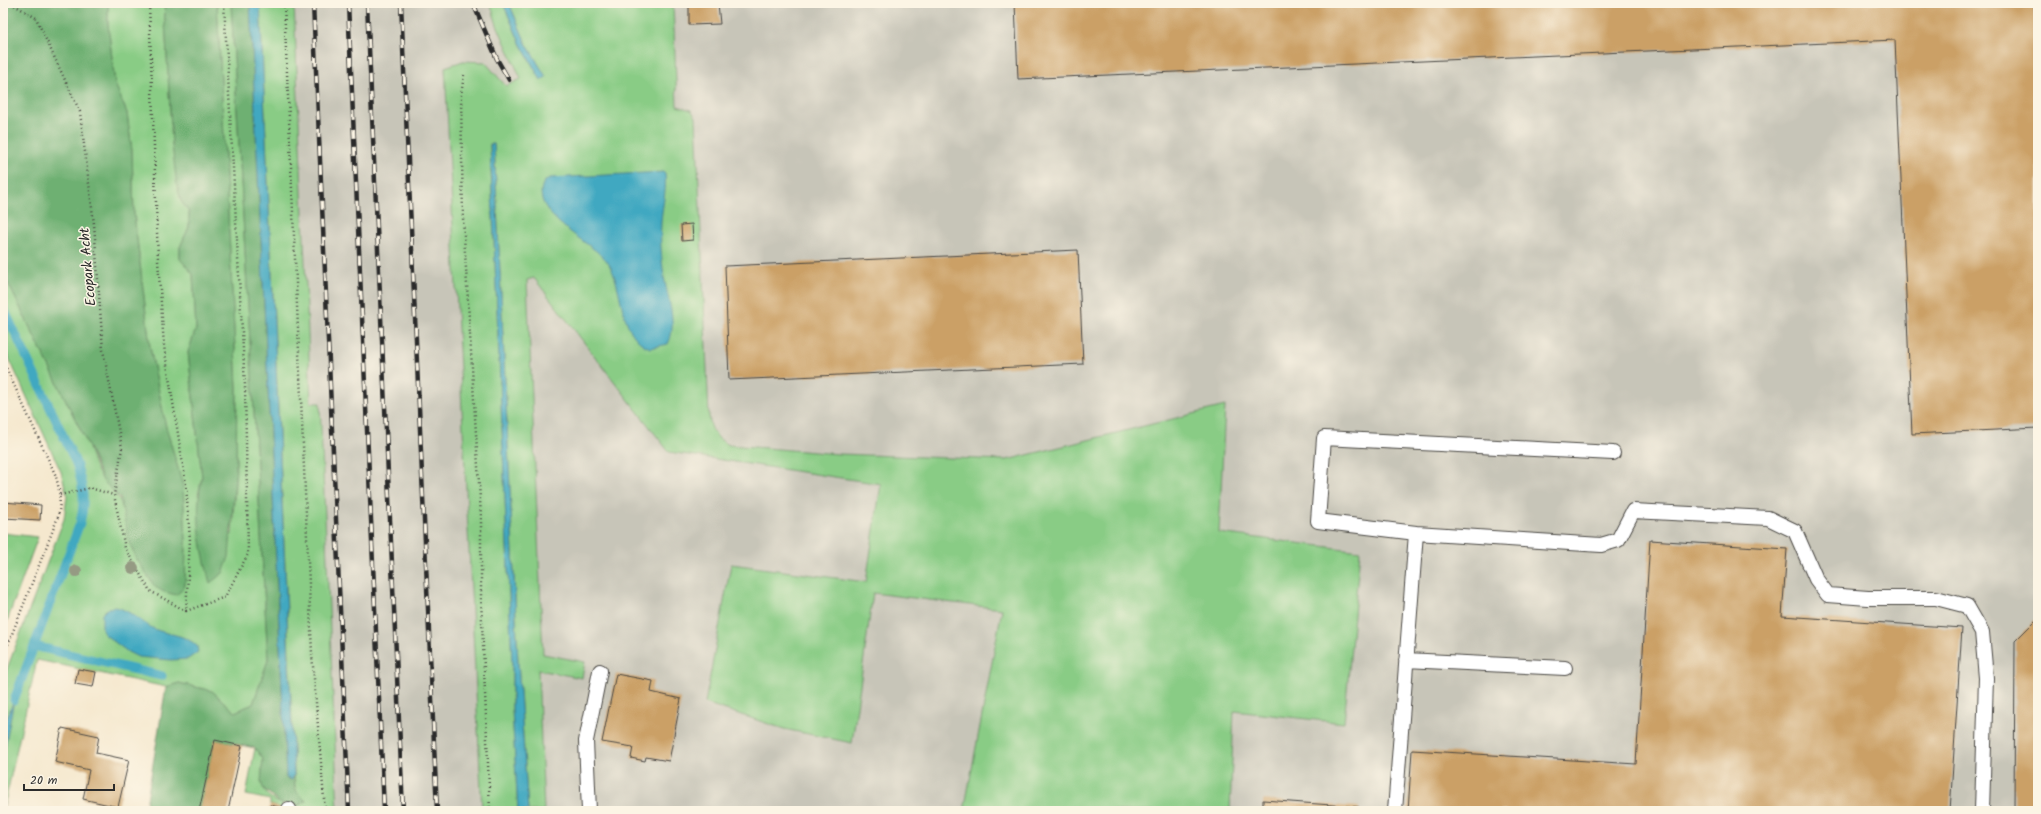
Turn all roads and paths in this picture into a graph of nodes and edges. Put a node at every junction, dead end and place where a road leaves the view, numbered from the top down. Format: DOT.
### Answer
graph roads {
  1 [pos="12,3"];
  2 [pos="149,3"];
  3 [pos="224,3"];
  4 [pos="284,3"];
  5 [pos="464,75"];
  6 [pos="3,361"];
  7 [pos="1614,453"];
  8 [pos="60,495"];
  9 [pos="114,495"];
  10 [pos="1416,533"];
  11 [pos="186,611"];
  12 [pos="3,657"];
  13 [pos="1406,660"];
  14 [pos="1565,668"];
  15 [pos="600,671"];
  16 [pos="325,811"];
  17 [pos="490,811"];
  18 [pos="589,811"];
  19 [pos="1395,811"];
  20 [pos="1982,811"];
  1 -- 9 [label="path, Ecopark Acht"];
  2 -- 11 [label="path"];
  3 -- 11 [label="path"];
  4 -- 16 [label="path"];
  5 -- 17 [label="path"];
  6 -- 8 [label="path"];
  7 -- 10 [label="lane"];
  8 -- 9 [label="path"];
  8 -- 12 [label="path"];
  9 -- 11 [label="path"];
  10 -- 13 [label="lane"];
  10 -- 20 [label="lane"];
  13 -- 14 [label="lane"];
  13 -- 19 [label="lane"];
  15 -- 18 [label="lane"];
}
